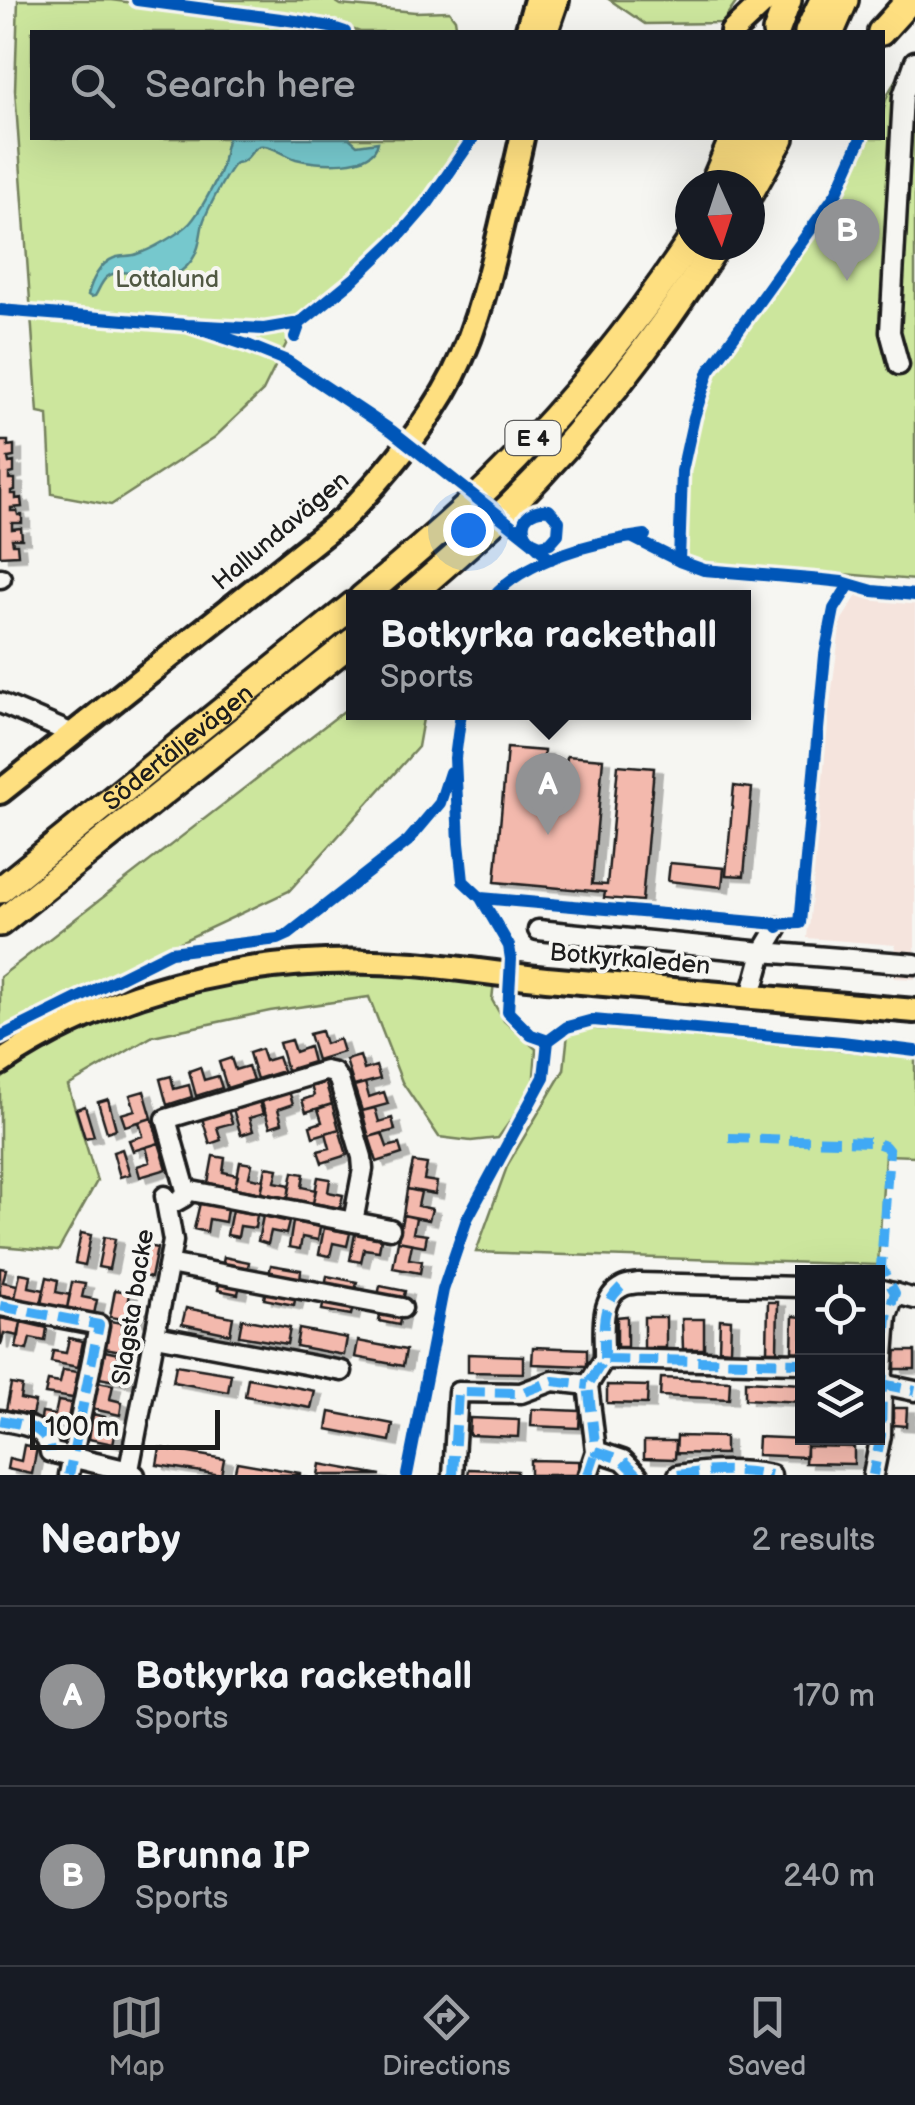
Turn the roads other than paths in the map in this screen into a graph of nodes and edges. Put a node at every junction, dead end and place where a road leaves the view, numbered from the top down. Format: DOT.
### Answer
graph roads {
  1 [pos="536,0"];
  2 [pos="557,0"];
  3 [pos="766,0"];
  4 [pos="788,0"];
  5 [pos="823,0"];
  6 [pos="845,0"];
  7 [pos="910,0"];
  8 [pos="542,30"];
  9 [pos="543,30"];
  10 [pos="734,30"];
  11 [pos="777,30"];
  12 [pos="809,30"];
  13 [pos="832,30"];
  14 [pos="883,30"];
  15 [pos="915,61"];
  16 [pos="510,140"];
  17 [pos="522,140"];
  18 [pos="732,140"];
  19 [pos="774,140"];
  20 [pos="719,170"];
  21 [pos="743,170"];
  22 [pos="760,170"];
  23 [pos="498,238"];
  24 [pos="676,260"];
  25 [pos="707,260"];
  26 [pos="899,365"];
  27 [pos="371,590"];
  28 [pos="416,590"];
  29 [pos="346,610"];
  30 [pos="346,646"];
  31 [pos="0,702"];
  32 [pos="73,734"];
  33 [pos="0,792"];
  34 [pos="0,890"];
  35 [pos="0,923"];
  36 [pos="778,927"];
  37 [pos="538,930"];
  38 [pos="763,952"];
  39 [pos="915,964"];
  40 [pos="751,996"];
  41 [pos="915,1011"];
  42 [pos="0,1063"];
  43 [pos="186,1190"];
  44 [pos="353,1222"];
  45 [pos="390,1230"];
  46 [pos="170,1264"];
  47 [pos="795,1286"];
  48 [pos="886,1291"];
  49 [pos="915,1299"];
  50 [pos="0,1306"];
  51 [pos="402,1308"];
  52 [pos="156,1336"];
  53 [pos="883,1355"];
  54 [pos="604,1359"];
  55 [pos="795,1362"];
  56 [pos="342,1371"];
  57 [pos="885,1377"];
  58 [pos="588,1384"];
  59 [pos="915,1391"];
  60 [pos="0,1420"];
  61 [pos="879,1445"];
  62 [pos="596,1451"];
  63 [pos="71,1467"];
  64 [pos="131,1474"];
  65 [pos="453,1475"];
  66 [pos="588,1475"];
  67 [pos="638,1475"];
  68 [pos="678,1475"];
  69 [pos="771,1475"];
  70 [pos="873,1475"];
  1 -- 8 [label="main road"];
  2 -- 9 [label="main road"];
  3 -- 10 [label="main road"];
  4 -- 11 [label="highway"];
  5 -- 12 [label="highway"];
  6 -- 13 [label="highway"];
  7 -- 14 [label="highway"];
  15 -- 26 [label="street"];
  16 -- 23 [label="main road, Hallundavägen"];
  17 -- 23 [label="main road, Hallundavägen"];
  18 -- 20 [label="highway"];
  19 -- 21 [label="highway"];
  19 -- 22 [label="highway"];
  23 -- 32 [label="main road, Hallundavägen"];
  24 -- 27 [label="highway, E 4"];
  25 -- 28 [label="highway, E 4"];
  29 -- 34 [label="highway, Södertäljevägen"];
  30 -- 35 [label="highway, Södertäljevägen"];
  31 -- 32 [label="street"];
  32 -- 33 [label="main road, Hallundavägen"];
  36 -- 38 [label="street"];
  37 -- 38 [label="street"];
  38 -- 39 [label="street"];
  38 -- 40 [label="street"];
  40 -- 41 [label="main road, Botkyrkaleden"];
  40 -- 42 [label="main road, Botkyrkaleden"];
  43 -- 44 [label="street"];
  43 -- 44 [label="street"];
  43 -- 46 [label="street, Slagsta backe"];
  44 -- 45 [label="street"];
  46 -- 51 [label="street"];
  46 -- 52 [label="street, Slagsta backe"];
  47 -- 54 [label="street"];
  48 -- 49 [label="street"];
  48 -- 53 [label="street"];
  50 -- 63 [label="street, Slagsta backe"];
  52 -- 56 [label="street"];
  52 -- 64 [label="street, Slagsta backe"];
  54 -- 55 [label="street"];
  54 -- 58 [label="street"];
  57 -- 59 [label="street"];
  58 -- 62 [label="street"];
  58 -- 65 [label="street"];
  60 -- 63 [label="street"];
  61 -- 70 [label="street"];
  62 -- 66 [label="street"];
  62 -- 67 [label="street"];
  63 -- 64 [label="street"];
  68 -- 69 [label="street"];
}
